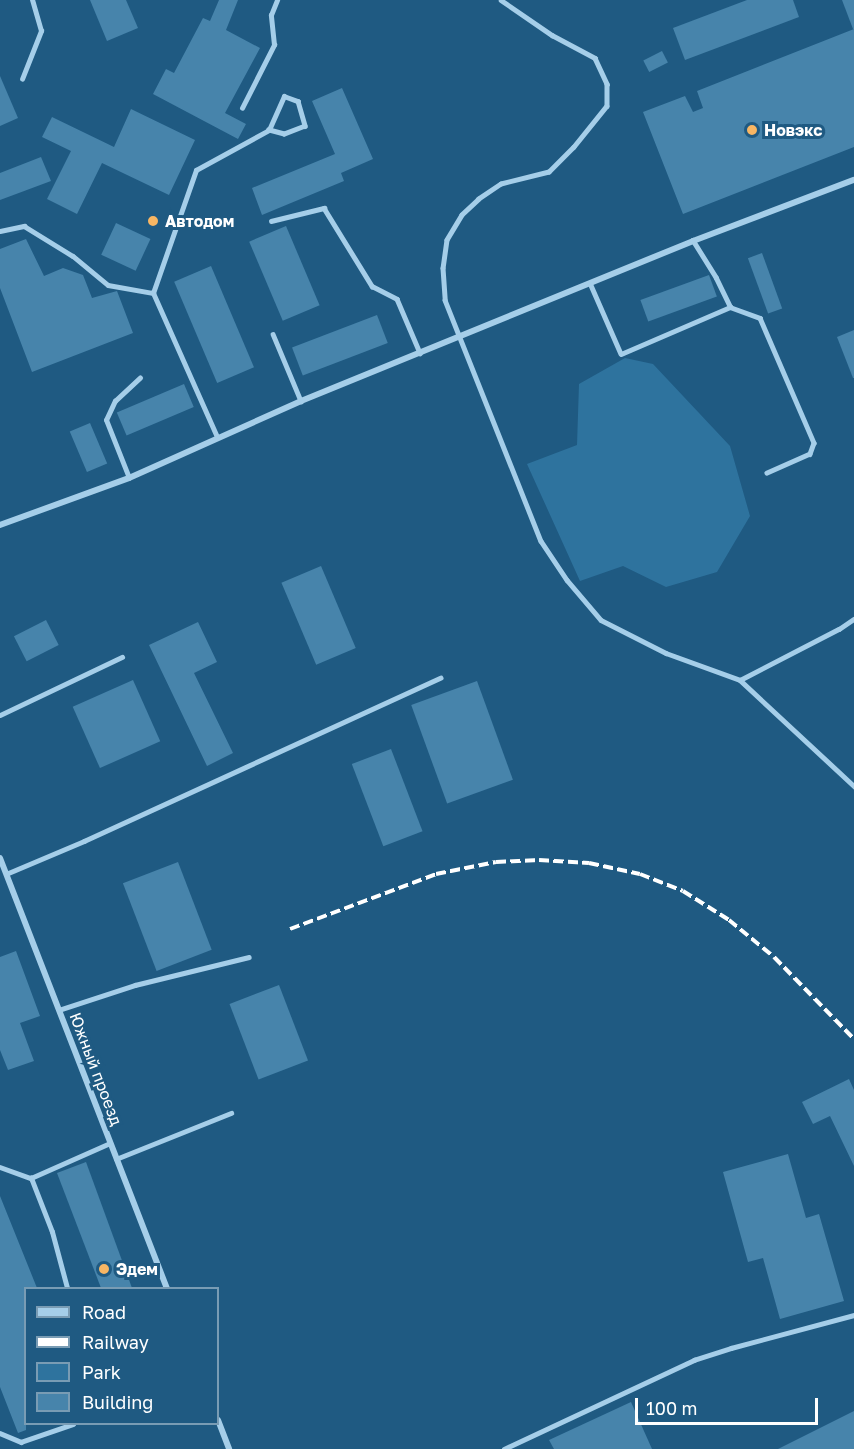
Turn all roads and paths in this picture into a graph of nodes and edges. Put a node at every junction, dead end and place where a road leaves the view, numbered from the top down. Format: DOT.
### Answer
graph roads {
  1 [pos="32,0"];
  2 [pos="277,0"];
  3 [pos="501,0"];
  4 [pos="22,79"];
  5 [pos="242,108"];
  6 [pos="269,130"];
  7 [pos="854,180"];
  8 [pos="271,221"];
  9 [pos="0,231"];
  10 [pos="693,241"];
  11 [pos="590,283"];
  12 [pos="153,293"];
  13 [pos="730,307"];
  14 [pos="273,334"];
  15 [pos="460,336"];
  16 [pos="420,353"];
  17 [pos="140,378"];
  18 [pos="301,401"];
  19 [pos="217,437"];
  20 [pos="767,473"];
  21 [pos="129,478"];
  22 [pos="0,525"];
  23 [pos="854,619"];
  24 [pos="122,657"];
  25 [pos="440,678"];
  26 [pos="740,680"];
  27 [pos="0,715"];
  28 [pos="854,786"];
  29 [pos="0,858"];
  30 [pos="6,874"];
  31 [pos="249,957"];
  32 [pos="59,1010"];
  33 [pos="231,1113"];
  34 [pos="110,1143"];
  35 [pos="116,1159"];
  36 [pos="0,1167"];
  37 [pos="32,1178"];
  38 [pos="67,1287"];
  39 [pos="167,1287"];
  40 [pos="854,1315"];
  41 [pos="219,1423"];
  42 [pos="70,1425"];
  43 [pos="0,1433"];
  44 [pos="228,1449"];
  45 [pos="504,1449"];
  1 -- 4 [label="lane"];
  2 -- 5 [label="lane"];
  3 -- 15 [label="lane"];
  6 -- 6 [label="lane"];
  6 -- 12 [label="lane"];
  7 -- 10 [label="street"];
  8 -- 16 [label="lane"];
  9 -- 12 [label="lane"];
  10 -- 11 [label="street"];
  10 -- 13 [label="lane"];
  11 -- 13 [label="lane"];
  11 -- 15 [label="street"];
  12 -- 19 [label="lane"];
  13 -- 20 [label="lane"];
  14 -- 18 [label="lane"];
  15 -- 16 [label="street"];
  15 -- 26 [label="lane"];
  16 -- 18 [label="street"];
  17 -- 21 [label="lane"];
  18 -- 19 [label="street"];
  19 -- 21 [label="street"];
  21 -- 22 [label="street"];
  23 -- 26 [label="lane"];
  24 -- 27 [label="lane"];
  25 -- 30 [label="lane"];
  26 -- 28 [label="lane"];
  29 -- 30 [label="street, Южный проезд"];
  30 -- 32 [label="street, Южный проезд"];
  31 -- 32 [label="lane"];
  32 -- 34 [label="street, Южный проезд"];
  33 -- 35 [label="lane"];
  34 -- 35 [label="street, Южный проезд"];
  34 -- 37 [label="lane"];
  35 -- 39 [label="street, Южный проезд"];
  36 -- 37 [label="lane"];
  37 -- 38 [label="lane"];
  40 -- 45 [label="lane"];
  41 -- 44 [label="street"];
  42 -- 43 [label="lane"];
}
